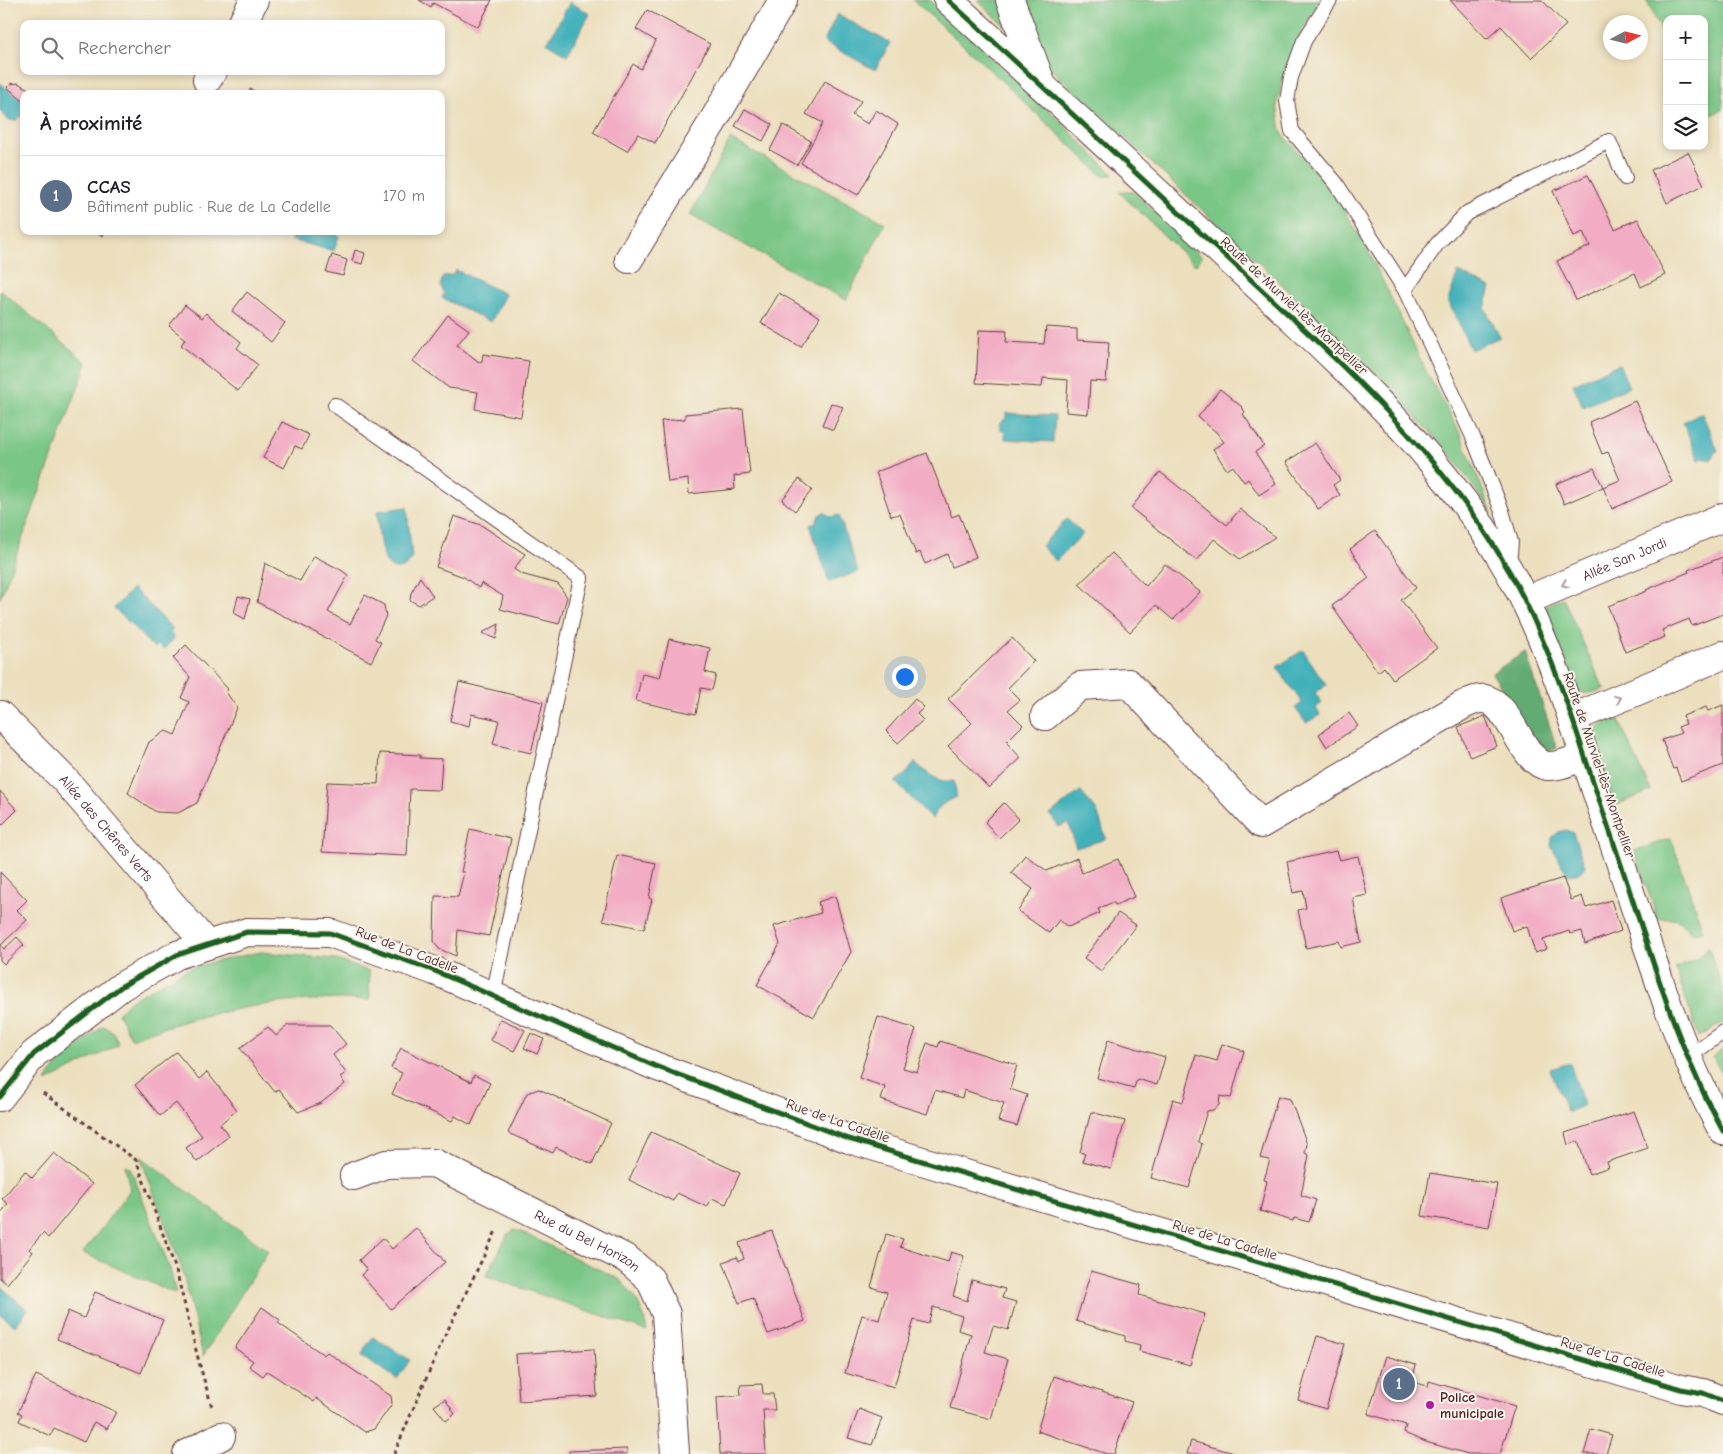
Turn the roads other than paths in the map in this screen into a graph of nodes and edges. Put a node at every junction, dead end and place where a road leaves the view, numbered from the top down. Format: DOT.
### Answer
graph roads {
  1 [pos="254,0"];
  2 [pos="783,0"];
  3 [pos="948,0"];
  4 [pos="1010,0"];
  5 [pos="1330,0"];
  6 [pos="244,20"];
  7 [pos="1042,85"];
  8 [pos="1625,178"];
  9 [pos="629,259"];
  10 [pos="1405,290"];
  11 [pos="336,405"];
  12 [pos="1723,517"];
  13 [pos="1509,569"];
  14 [pos="1525,601"];
  15 [pos="1723,656"];
  16 [pos="0,715"];
  17 [pos="1045,716"];
  18 [pos="1573,718"];
  19 [pos="1584,756"];
  20 [pos="207,945"];
  21 [pos="493,996"];
  22 [pos="1723,1032"];
  23 [pos="1688,1057"];
  24 [pos="0,1097"];
  25 [pos="1723,1131"];
  26 [pos="354,1176"];
  27 [pos="1716,1393"];
  28 [pos="221,1436"];
  29 [pos="187,1454"];
  30 [pos="675,1454"];
  1 -- 6 [label="street"];
  2 -- 9 [label="street"];
  3 -- 7 [label="street, Route de Murviel-lès-Montpellier"];
  4 -- 7 [label="street"];
  5 -- 10 [label="lane"];
  7 -- 13 [label="street, Route de Murviel-lès-Montpellier"];
  8 -- 10 [label="lane"];
  10 -- 13 [label="lane"];
  11 -- 21 [label="lane"];
  12 -- 14 [label="street, Allée San Jordi, one-way"];
  13 -- 14 [label="street, Route de Murviel-lès-Montpellier"];
  14 -- 18 [label="street, Route de Murviel-lès-Montpellier"];
  18 -- 15 [label="street, one-way"];
  16 -- 20 [label="street, Allée des Chênes Verts"];
  17 -- 19 [label="street, Route de Murviel-lès-Montpellier"];
  18 -- 19 [label="street, Route de Murviel-lès-Montpellier"];
  19 -- 23 [label="street, Route de Murviel-lès-Montpellier"];
  20 -- 21 [label="street, Rue de La Cadelle"];
  20 -- 24 [label="street, Rue de La Cadelle"];
  21 -- 27 [label="street, Rue de La Cadelle"];
  22 -- 23 [label="lane"];
  23 -- 25 [label="street, Route de Murviel-lès-Montpellier"];
  26 -- 30 [label="street, Rue du Bel Horizon"];
  28 -- 29 [label="street"];
}
